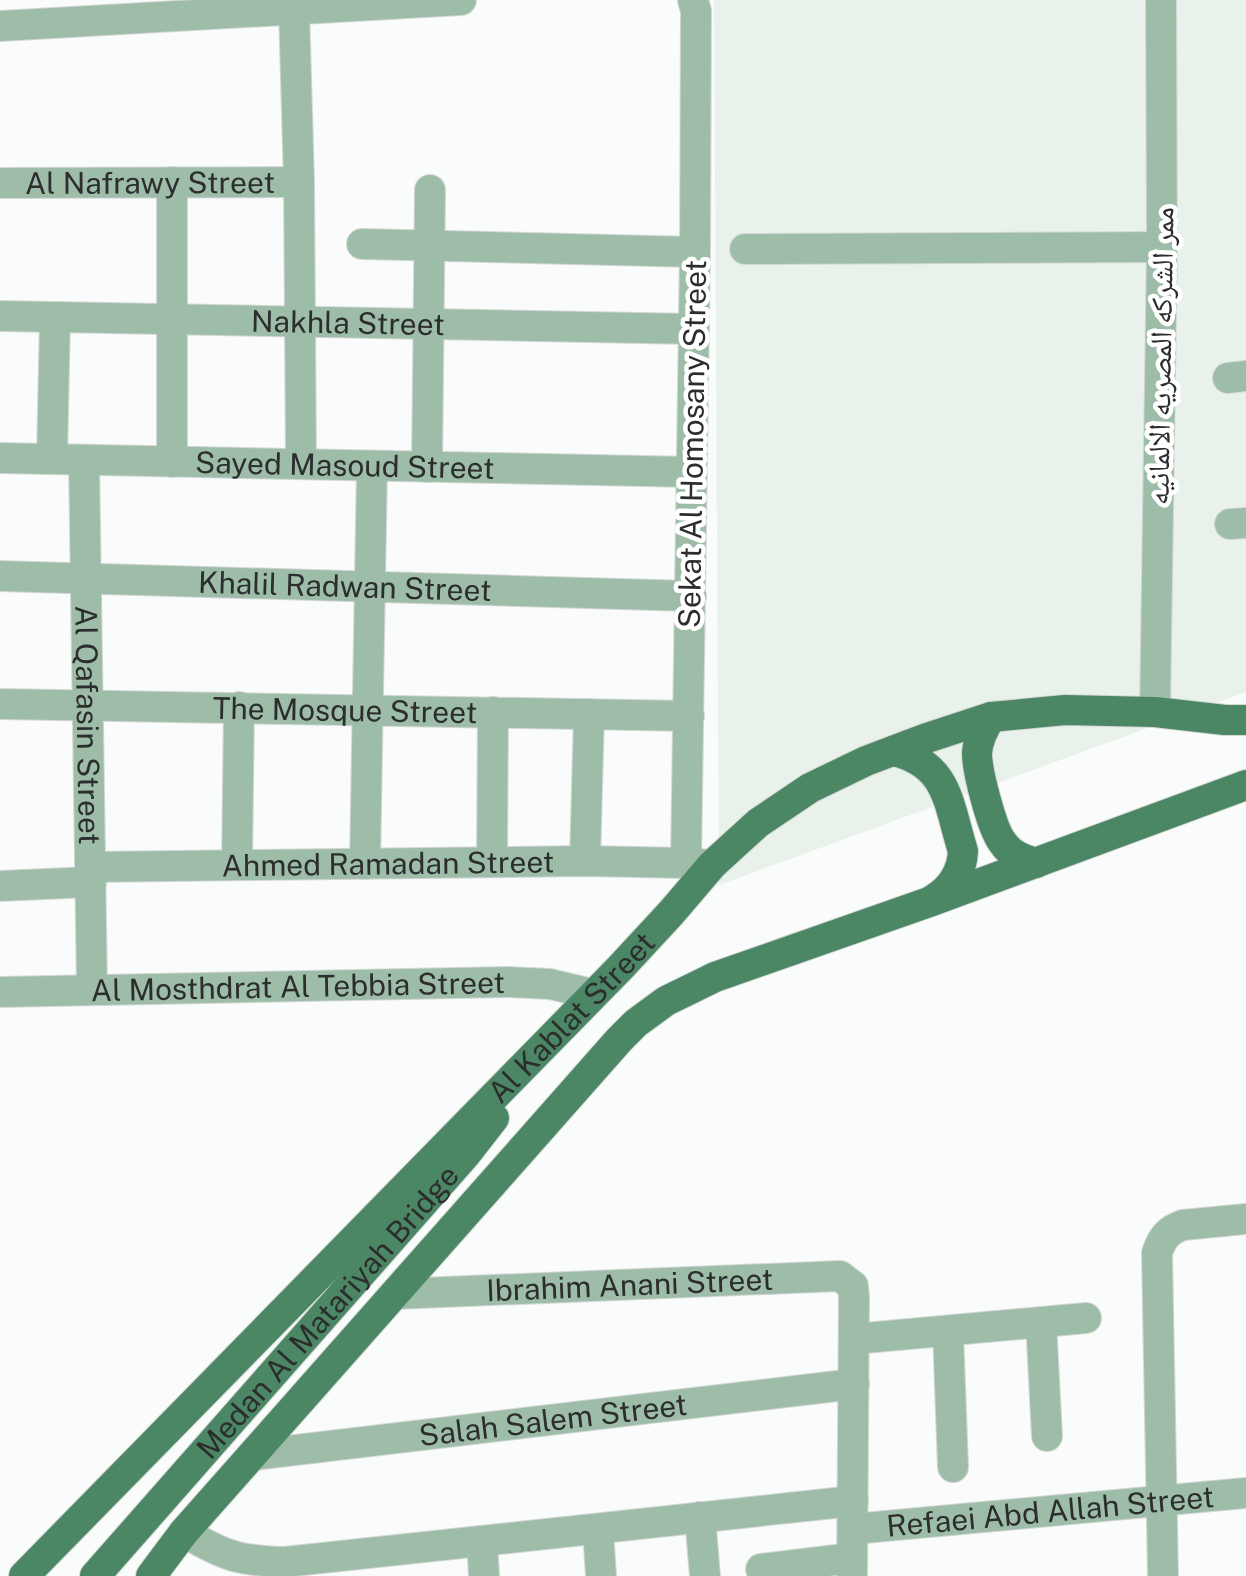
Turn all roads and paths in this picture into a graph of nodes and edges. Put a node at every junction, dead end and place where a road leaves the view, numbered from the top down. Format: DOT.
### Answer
graph roads {
  1 [pos="460,0"];
  2 [pos="693,0"];
  3 [pos="1160,0"];
  4 [pos="119,9"];
  5 [pos="294,9"];
  6 [pos="0,26"];
  7 [pos="172,182"];
  8 [pos="299,182"];
  9 [pos="0,183"];
  10 [pos="430,190"];
  11 [pos="362,244"];
  12 [pos="430,246"];
  13 [pos="1162,246"];
  14 [pos="745,248"];
  15 [pos="695,252"];
  16 [pos="0,316"];
  17 [pos="56,317"];
  18 [pos="173,320"];
  19 [pos="300,322"];
  20 [pos="428,324"];
  21 [pos="694,329"];
  22 [pos="0,458"];
  23 [pos="52,460"];
  24 [pos="84,460"];
  25 [pos="172,462"];
  26 [pos="301,464"];
  27 [pos="372,466"];
  28 [pos="427,467"];
  29 [pos="692,472"];
  30 [pos="0,576"];
  31 [pos="86,576"];
  32 [pos="370,586"];
  33 [pos="691,596"];
  34 [pos="0,704"];
  35 [pos="88,704"];
  36 [pos="239,707"];
  37 [pos="368,709"];
  38 [pos="493,712"];
  39 [pos="1155,712"];
  40 [pos="589,714"];
  41 [pos="689,716"];
  42 [pos="991,717"];
  43 [pos="1246,720"];
  44 [pos="893,751"];
  45 [pos="1246,786"];
  46 [pos="585,861"];
  47 [pos="492,862"];
  48 [pos="1036,863"];
  49 [pos="365,864"];
  50 [pos="699,864"];
  51 [pos="237,865"];
  52 [pos="91,874"];
  53 [pos="0,886"];
  54 [pos="932,901"];
  55 [pos="92,990"];
  56 [pos="0,992"];
  57 [pos="592,994"];
  58 [pos="550,1038"];
  59 [pos="1246,1219"];
  60 [pos="395,1294"];
  61 [pos="1086,1318"];
  62 [pos="1041,1322"];
  63 [pos="948,1330"];
  64 [pos="854,1339"];
  65 [pos="854,1384"];
  66 [pos="1047,1436"];
  67 [pos="253,1454"];
  68 [pos="953,1467"];
  69 [pos="1246,1493"];
  70 [pos="1160,1501"];
  71 [pos="700,1517"];
  72 [pos="598,1528"];
  73 [pos="184,1532"];
  74 [pos="482,1541"];
  75 [pos="853,1541"];
  76 [pos="356,1566"];
  77 [pos="761,1569"];
  78 [pos="24,1576"];
  79 [pos="95,1576"];
  80 [pos="151,1576"];
  81 [pos="484,1576"];
  82 [pos="601,1576"];
  83 [pos="704,1576"];
  84 [pos="1163,1576"];
  1 -- 5 [label="street"];
  2 -- 15 [label="street, Sekat Al Homosany Street"];
  3 -- 13 [label="street, ممر الشركه المصريه الالمانيه"];
  4 -- 5 [label="street"];
  4 -- 6 [label="street"];
  5 -- 8 [label="street"];
  7 -- 8 [label="street, Al Nafrawy Street"];
  7 -- 9 [label="street, Al Nafrawy Street"];
  7 -- 18 [label="street"];
  8 -- 19 [label="street"];
  10 -- 12 [label="street"];
  11 -- 12 [label="street"];
  12 -- 15 [label="street"];
  12 -- 20 [label="street"];
  13 -- 14 [label="street"];
  13 -- 39 [label="street, ممر الشركه المصريه الالمانيه"];
  15 -- 21 [label="street, Sekat Al Homosany Street"];
  16 -- 17 [label="street, Nakhla Street"];
  17 -- 18 [label="street, Nakhla Street"];
  17 -- 23 [label="street"];
  18 -- 19 [label="street, Nakhla Street"];
  18 -- 25 [label="street"];
  19 -- 20 [label="street, Nakhla Street"];
  19 -- 26 [label="street"];
  20 -- 21 [label="street, Nakhla Street"];
  20 -- 28 [label="street"];
  21 -- 29 [label="street, Sekat Al Homosany Street"];
  22 -- 23 [label="street, Sayed Masoud Street"];
  23 -- 24 [label="street, Sayed Masoud Street"];
  24 -- 25 [label="street, Sayed Masoud Street"];
  24 -- 31 [label="street, Al Qafasin Street"];
  25 -- 26 [label="street, Sayed Masoud Street"];
  26 -- 27 [label="street, Sayed Masoud Street"];
  27 -- 28 [label="street, Sayed Masoud Street"];
  27 -- 32 [label="street"];
  28 -- 29 [label="street, Sayed Masoud Street"];
  29 -- 33 [label="street, Sekat Al Homosany Street"];
  30 -- 31 [label="street, Khalil Radwan Street"];
  31 -- 32 [label="street, Khalil Radwan Street"];
  31 -- 35 [label="street, Al Qafasin Street"];
  32 -- 33 [label="street, Khalil Radwan Street"];
  32 -- 37 [label="street"];
  33 -- 41 [label="street, Sekat Al Homosany Street"];
  34 -- 35 [label="street, The Mosque Street"];
  35 -- 36 [label="street, The Mosque Street"];
  35 -- 52 [label="street, Al Qafasin Street"];
  36 -- 37 [label="street, The Mosque Street"];
  36 -- 51 [label="street"];
  37 -- 38 [label="street, The Mosque Street"];
  37 -- 49 [label="street"];
  38 -- 40 [label="street, The Mosque Street"];
  38 -- 47 [label="street"];
  39 -- 42 [label="main road, Al Kablat Street"];
  39 -- 43 [label="main road, Al Kablat Street"];
  40 -- 41 [label="street, The Mosque Street"];
  40 -- 46 [label="street"];
  41 -- 50 [label="street, Sekat Al Homosany Street"];
  42 -- 44 [label="main road, Al Kablat Street"];
  42 -- 48 [label="main road"];
  44 -- 50 [label="main road, Al Kablat Street"];
  44 -- 54 [label="main road"];
  45 -- 48 [label="main road, Al Kablat Street"];
  46 -- 47 [label="street, Ahmed Ramadan Street"];
  46 -- 50 [label="street, Ahmed Ramadan Street"];
  47 -- 49 [label="street, Ahmed Ramadan Street"];
  48 -- 54 [label="main road, Al Kablat Street"];
  49 -- 51 [label="street, Ahmed Ramadan Street"];
  50 -- 57 [label="main road, Al Kablat Street"];
  51 -- 52 [label="street, Ahmed Ramadan Street"];
  52 -- 53 [label="street, Ahmed Ramadan Street"];
  52 -- 55 [label="street, Al Qafasin Street"];
  54 -- 60 [label="main road, Al Kablat Street"];
  55 -- 56 [label="street, Al Mosthdrat Al Tebbia Street"];
  55 -- 57 [label="street, Al Mosthdrat Al Tebbia Street"];
  57 -- 58 [label="main road, Al Kablat Street"];
  58 -- 78 [label="main road, Al Kablat Street"];
  58 -- 79 [label="main road, Medan Al Matariyah Bridge"];
  59 -- 70 [label="street"];
  60 -- 64 [label="street, Ibrahim Anani Street"];
  60 -- 67 [label="main road, Al Kablat Street"];
  61 -- 62 [label="street"];
  62 -- 63 [label="street"];
  62 -- 66 [label="street"];
  63 -- 64 [label="street"];
  63 -- 68 [label="street"];
  64 -- 65 [label="street"];
  65 -- 67 [label="street, Salah Salem Street"];
  65 -- 75 [label="street"];
  67 -- 73 [label="main road, Al Kablat Street"];
  69 -- 70 [label="street, Refaei Abd Allah Street"];
  70 -- 75 [label="street, Refaei Abd Allah Street"];
  70 -- 84 [label="street"];
  71 -- 72 [label="street"];
  71 -- 75 [label="street"];
  71 -- 83 [label="street"];
  72 -- 74 [label="street"];
  72 -- 82 [label="street"];
  73 -- 76 [label="street"];
  73 -- 80 [label="main road, Al Kablat Street"];
  74 -- 76 [label="street"];
  74 -- 81 [label="street"];
  75 -- 77 [label="street"];
}
